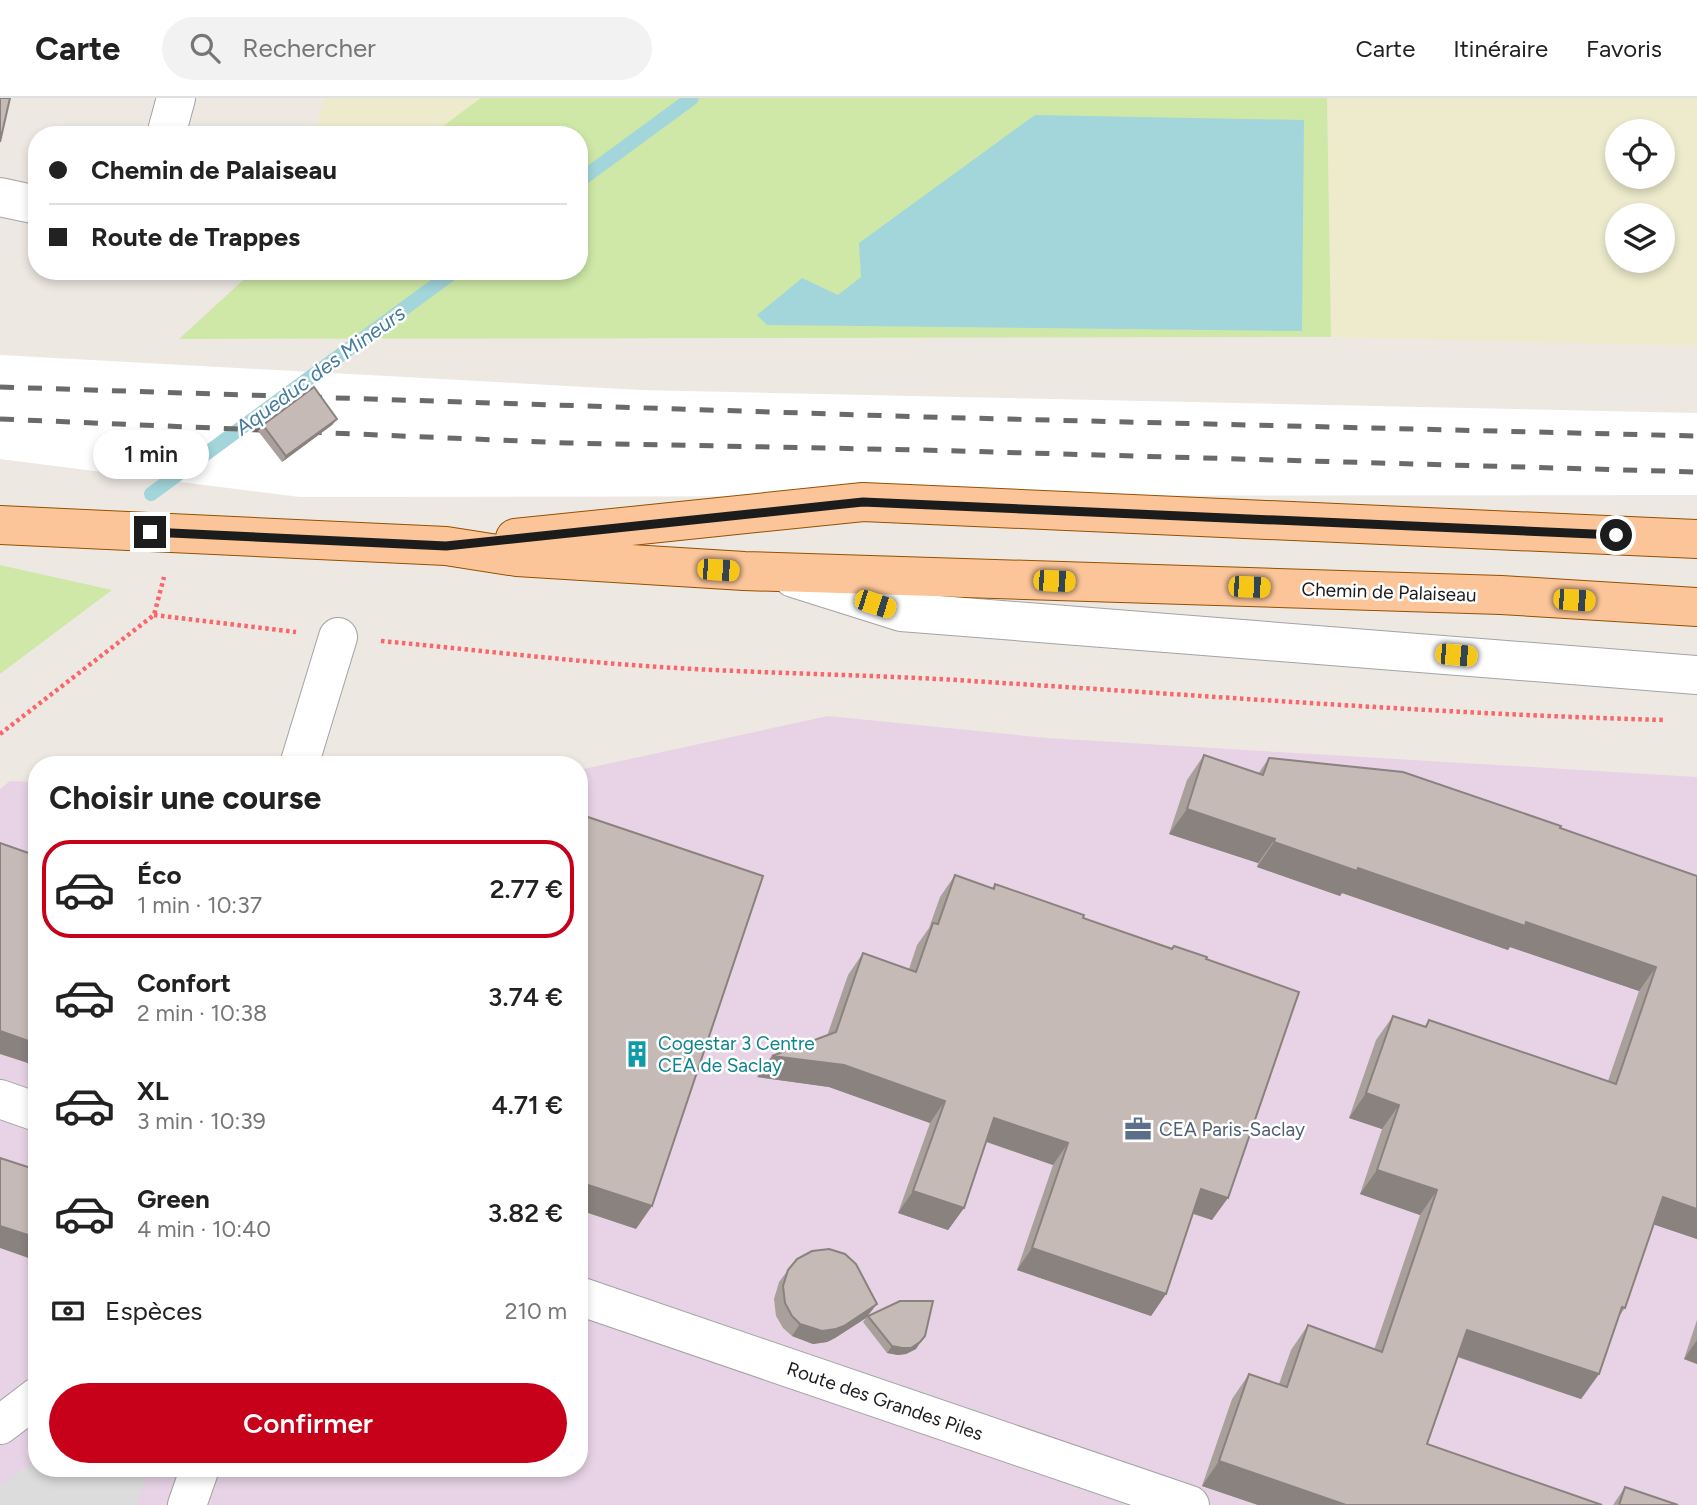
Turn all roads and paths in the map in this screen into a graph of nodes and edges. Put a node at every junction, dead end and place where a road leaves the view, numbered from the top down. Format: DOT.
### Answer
graph roads {
  1 [pos="176,98"];
  2 [pos="168,126"];
  3 [pos="0,197"];
  4 [pos="28,203"];
  5 [pos="0,525"];
  6 [pos="1697,539"];
  7 [pos="446,546"];
  8 [pos="774,572"];
  9 [pos="1697,607"];
  10 [pos="338,637"];
  11 [pos="1697,675"];
  12 [pos="1673,720"];
  13 [pos="0,734"];
  14 [pos="302,756"];
  15 [pos="0,1099"];
  16 [pos="28,1108"];
  17 [pos="588,1299"];
  18 [pos="28,1404"];
  19 [pos="0,1425"];
  20 [pos="197,1477"];
  21 [pos="187,1505"];
  22 [pos="1190,1505"];
  1 -- 2 [label="lane"];
  3 -- 4 [label="lane"];
  5 -- 7 [label="main road"];
  6 -- 7 [label="main road"];
  7 -- 8 [label="main road, Chemin de Palaiseau"];
  8 -- 9 [label="main road, Chemin de Palaiseau"];
  8 -- 11 [label="lane"];
  10 -- 12 [label="path"];
  10 -- 13 [label="path"];
  10 -- 14 [label="lane"];
  15 -- 16 [label="lane"];
  17 -- 22 [label="lane, Route des Grandes Piles"];
  18 -- 19 [label="lane"];
  20 -- 21 [label="lane"];
}
